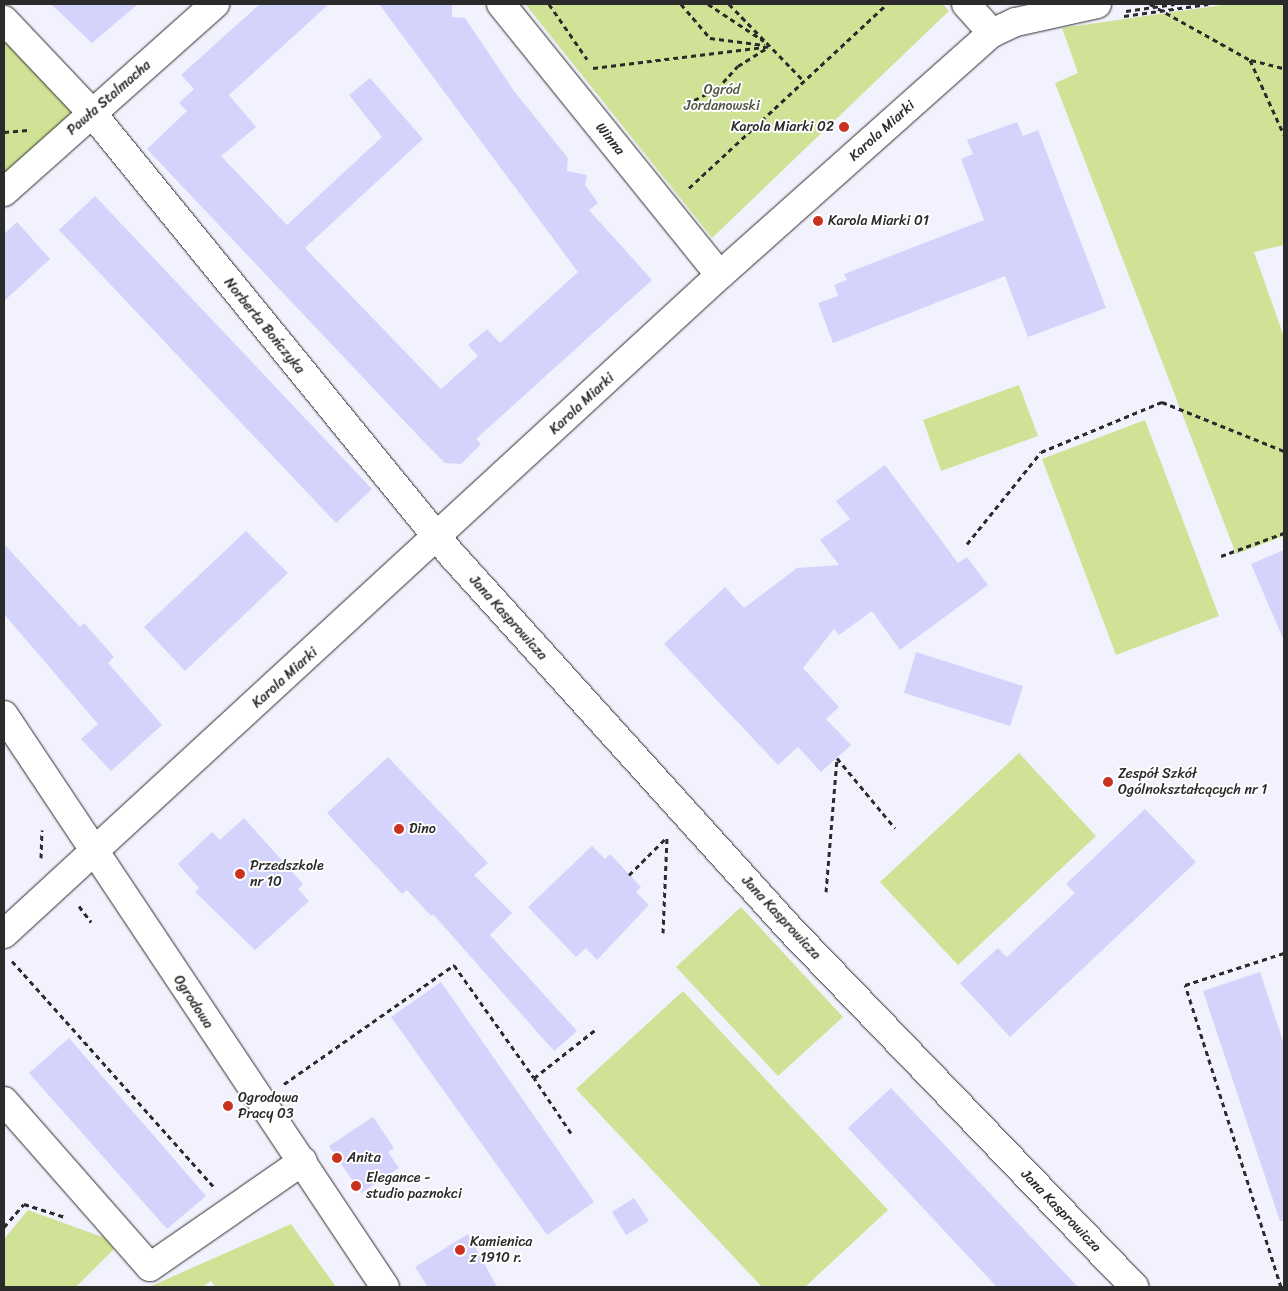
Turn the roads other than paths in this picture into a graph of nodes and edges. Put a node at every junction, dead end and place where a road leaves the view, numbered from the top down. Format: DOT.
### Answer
graph roads {
  1 [pos="215,4"];
  2 [pos="501,4"];
  3 [pos="966,4"];
  4 [pos="1105,11"];
  5 [pos="4,20"];
  6 [pos="992,33"];
  7 [pos="91,112"];
  8 [pos="4,192"];
  9 [pos="720,275"];
  10 [pos="438,539"];
  11 [pos="4,715"];
  12 [pos="93,850"];
  13 [pos="7,947"];
  14 [pos="4,1102"];
  15 [pos="303,1161"];
  16 [pos="385,1287"];
  17 [pos="1134,1287"];
  1 -- 7 [label="street, Pawła Stalmacha"];
  2 -- 9 [label="street, Winna"];
  3 -- 6 [label="street"];
  4 -- 6 [label="street, Karola Miarki"];
  5 -- 7 [label="street, Norberta Bończyka"];
  6 -- 9 [label="street, Karola Miarki"];
  7 -- 8 [label="street, Pawła Stalmacha"];
  7 -- 10 [label="street, Norberta Bończyka"];
  9 -- 10 [label="street, Karola Miarki"];
  10 -- 12 [label="street, Karola Miarki"];
  10 -- 17 [label="street, Jana Kasprowicza"];
  11 -- 12 [label="street, Ogrodowa"];
  12 -- 13 [label="street, Karola Miarki"];
  12 -- 15 [label="street, Ogrodowa"];
  14 -- 15 [label="street"];
  15 -- 16 [label="street, Ogrodowa"];
}
